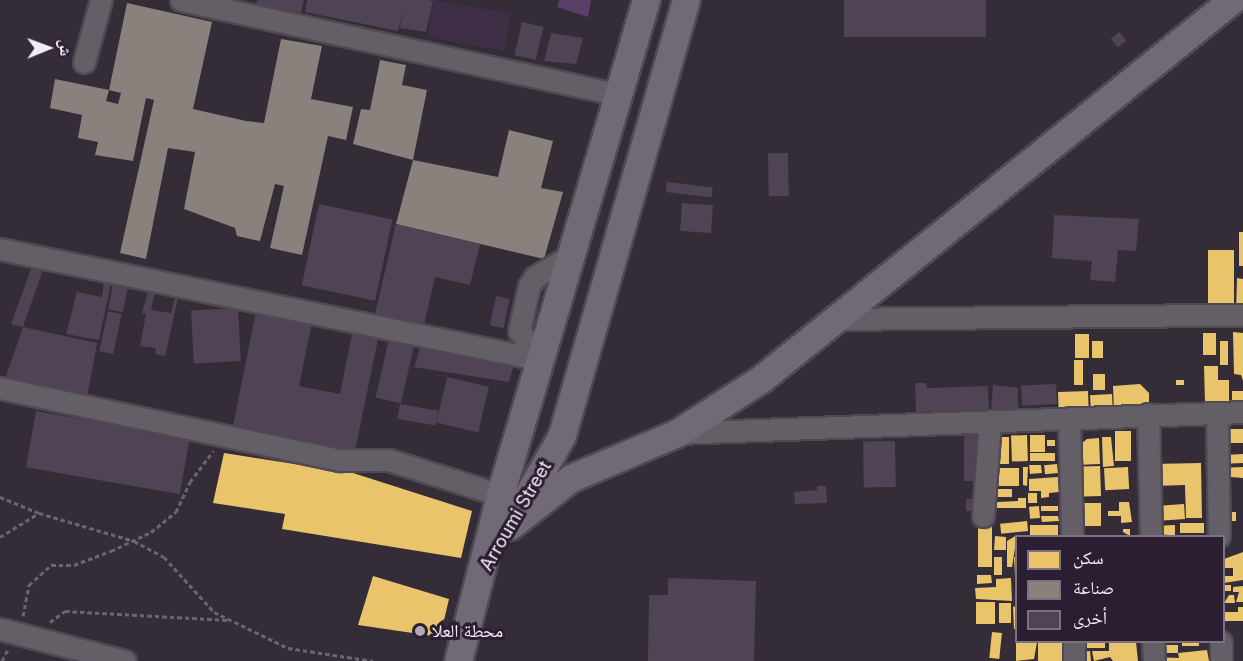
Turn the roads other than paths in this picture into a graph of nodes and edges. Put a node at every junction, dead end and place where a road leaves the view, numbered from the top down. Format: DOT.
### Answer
graph roads {
  1 [pos="101,0"];
  2 [pos="181,0"];
  3 [pos="646,0"];
  4 [pos="686,0"];
  5 [pos="1232,0"];
  6 [pos="84,62"];
  7 [pos="619,95"];
  8 [pos="0,249"];
  9 [pos="1243,315"];
  10 [pos="832,319"];
  11 [pos="542,360"];
  12 [pos="0,388"];
  13 [pos="1243,412"];
  14 [pos="1217,413"];
  15 [pos="1148,414"];
  16 [pos="1069,418"];
  17 [pos="990,421"];
  18 [pos="677,433"];
  19 [pos="500,495"];
  20 [pos="983,516"];
  21 [pos="510,526"];
  22 [pos="1072,535"];
  23 [pos="1151,535"];
  24 [pos="1219,535"];
  25 [pos="476,586"];
  26 [pos="17,632"];
  27 [pos="1074,643"];
  28 [pos="1153,643"];
  29 [pos="1221,643"];
  30 [pos="125,661"];
  31 [pos="458,661"];
  32 [pos="1074,661"];
  33 [pos="1154,661"];
  34 [pos="1221,661"];
  1 -- 6 [label="street"];
  2 -- 7 [label="street"];
  3 -- 7 [label="main road, Arroumi Street"];
  4 -- 21 [label="main road, Arroumi Street"];
  5 -- 10 [label="main road"];
  7 -- 11 [label="main road, Arroumi Street"];
  8 -- 11 [label="street"];
  9 -- 10 [label="street"];
  10 -- 18 [label="main road"];
  11 -- 19 [label="main road, Arroumi Street"];
  12 -- 19 [label="street"];
  13 -- 14 [label="street"];
  14 -- 15 [label="street"];
  14 -- 24 [label="street"];
  15 -- 16 [label="street"];
  15 -- 23 [label="street"];
  16 -- 17 [label="street"];
  16 -- 22 [label="street"];
  17 -- 18 [label="street"];
  17 -- 20 [label="street"];
  18 -- 21 [label="main road"];
  19 -- 25 [label="main road, Arroumi Street"];
  21 -- 25 [label="main road, Arroumi Street"];
  25 -- 31 [label="main road"];
  26 -- 30 [label="street"];
  27 -- 32 [label="street"];
  28 -- 33 [label="street"];
  29 -- 34 [label="street"];
}
